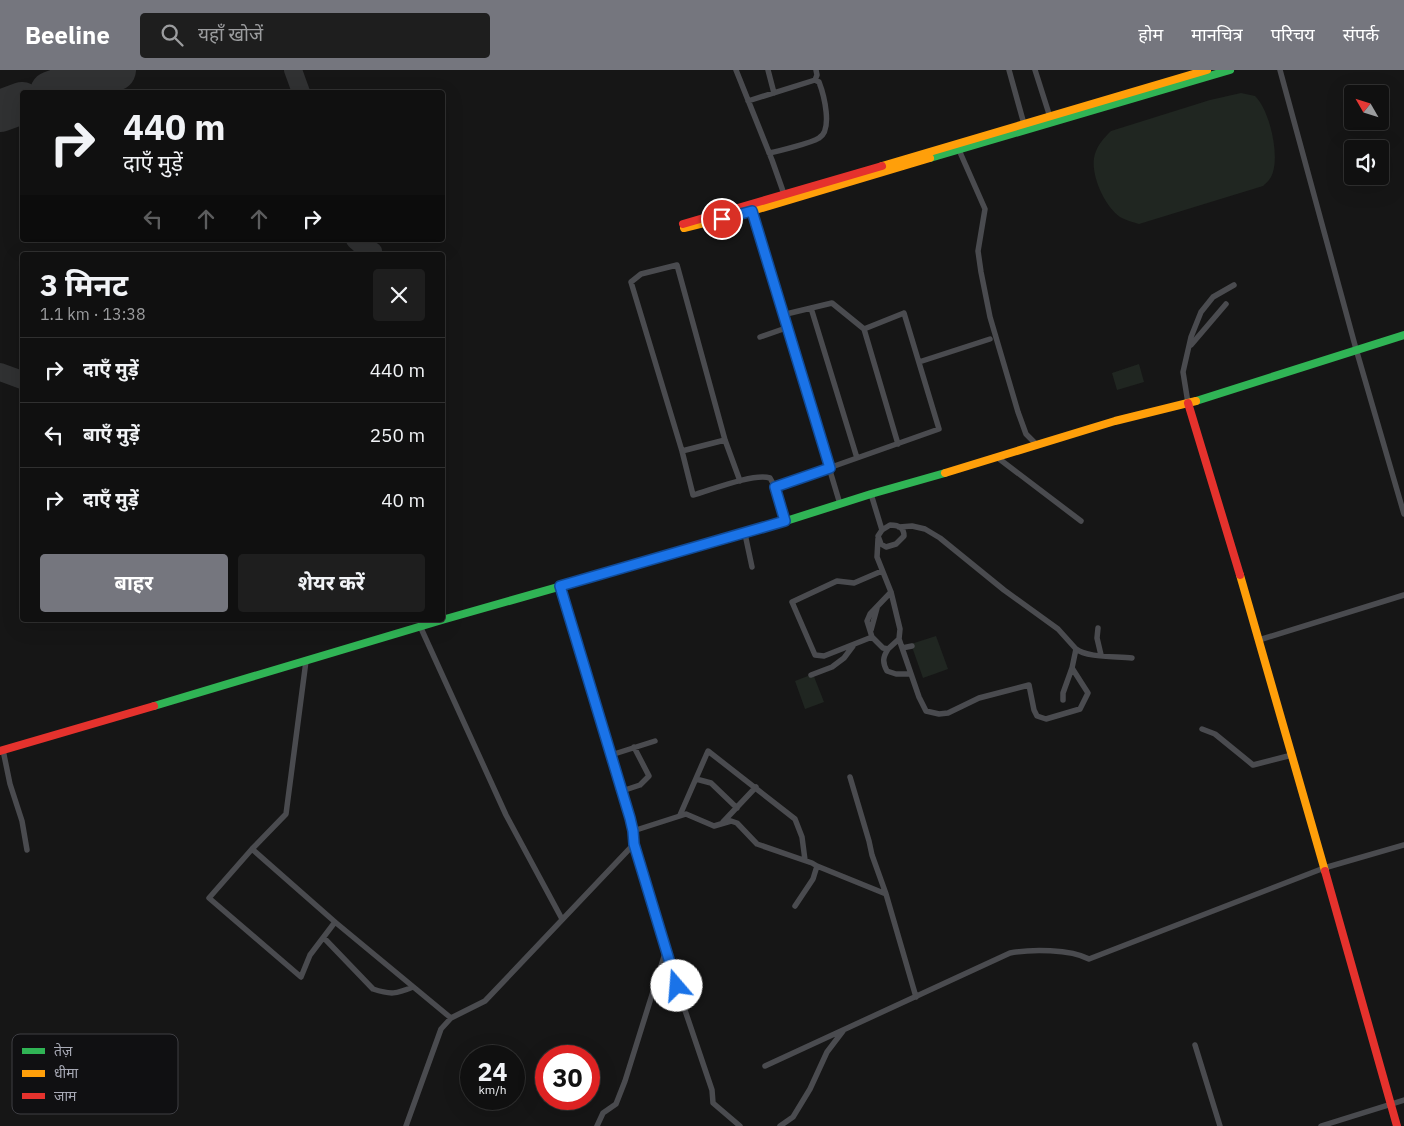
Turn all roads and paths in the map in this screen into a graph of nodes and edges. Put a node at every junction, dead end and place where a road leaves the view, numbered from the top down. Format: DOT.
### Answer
graph roads {
  1 [pos="736,70"];
  2 [pos="768,70"];
  3 [pos="816,70"];
  4 [pos="1009,70"];
  5 [pos="1035,70"];
  6 [pos="1207,70"];
  7 [pos="1230,70"];
  8 [pos="1280,70"];
  9 [pos="815,80"];
  10 [pos="774,93"];
  11 [pos="748,100"];
  12 [pos="1050,117"];
  13 [pos="1024,124"];
  14 [pos="959,150"];
  15 [pos="769,153"];
  16 [pos="784,194"];
  17 [pos="752,211"];
  18 [pos="1234,284"];
  19 [pos="1226,304"];
  20 [pos="811,308"];
  21 [pos="782,315"];
  22 [pos="786,328"];
  23 [pos="864,329"];
  24 [pos="1404,335"];
  25 [pos="760,337"];
  26 [pos="990,339"];
  27 [pos="1188,348"];
  28 [pos="1356,349"];
  29 [pos="919,362"];
  30 [pos="1188,403"];
  31 [pos="725,440"];
  32 [pos="898,444"];
  33 [pos="1036,444"];
  34 [pos="682,451"];
  35 [pos="857,458"];
  36 [pos="998,458"];
  37 [pos="830,468"];
  38 [pos="740,481"];
  39 [pos="775,487"];
  40 [pos="871,494"];
  41 [pos="840,504"];
  42 [pos="1404,514"];
  43 [pos="785,521"];
  44 [pos="1082,521"];
  45 [pos="899,526"];
  46 [pos="882,530"];
  47 [pos="745,534"];
  48 [pos="878,539"];
  49 [pos="752,567"];
  50 [pos="882,571"];
  51 [pos="560,586"];
  52 [pos="891,592"];
  53 [pos="1404,595"];
  54 [pos="445,619"];
  55 [pos="435,622"];
  56 [pos="420,626"];
  57 [pos="1098,628"];
  58 [pos="871,634"];
  59 [pos="899,639"];
  60 [pos="1259,640"];
  61 [pos="858,642"];
  62 [pos="912,646"];
  63 [pos="902,648"];
  64 [pos="1076,648"];
  65 [pos="888,649"];
  66 [pos="828,654"];
  67 [pos="1101,655"];
  68 [pos="1132,658"];
  69 [pos="306,661"];
  70 [pos="837,664"];
  71 [pos="1072,668"];
  72 [pos="911,674"];
  73 [pos="811,675"];
  74 [pos="1063,700"];
  75 [pos="1202,729"];
  76 [pos="655,741"];
  77 [pos="634,748"];
  78 [pos="2,751"];
  79 [pos="611,755"];
  80 [pos="1292,755"];
  81 [pos="850,777"];
  82 [pos="696,779"];
  83 [pos="756,787"];
  84 [pos="622,791"];
  85 [pos="737,808"];
  86 [pos="680,816"];
  87 [pos="722,824"];
  88 [pos="633,831"];
  89 [pos="634,844"];
  90 [pos="1404,845"];
  91 [pos="252,849"];
  92 [pos="27,850"];
  93 [pos="805,860"];
  94 [pos="817,866"];
  95 [pos="1324,868"];
  96 [pos="886,894"];
  97 [pos="796,906"];
  98 [pos="562,920"];
  99 [pos="334,922"];
  100 [pos="324,938"];
  101 [pos="666,950"];
  102 [pos="413,987"];
  103 [pos="916,997"];
  104 [pos="451,1018"];
  105 [pos="843,1030"];
  106 [pos="1195,1045"];
  107 [pos="765,1066"];
  108 [pos="1404,1100"];
  109 [pos="1391,1103"];
  110 [pos="406,1126"];
  111 [pos="597,1126"];
  112 [pos="740,1126"];
  113 [pos="780,1126"];
  114 [pos="1220,1126"];
  115 [pos="1321,1126"];
  116 [pos="1397,1126"];
  1 -- 11 [label="street"];
  2 -- 10 [label="street"];
  3 -- 9 [label="street"];
  4 -- 13 [label="street"];
  5 -- 12 [label="street"];
  6 -- 12 [label="street"];
  7 -- 14 [label="street"];
  8 -- 28 [label="street"];
  9 -- 10 [label="street"];
  9 -- 15 [label="street"];
  10 -- 11 [label="street"];
  11 -- 15 [label="street"];
  12 -- 13 [label="street"];
  13 -- 16 [label="street"];
  14 -- 17 [label="street"];
  14 -- 33 [label="street"];
  15 -- 16 [label="street"];
  16 -- 17 [label="street"];
  17 -- 21 [label="street"];
  18 -- 27 [label="street"];
  19 -- 27 [label="street"];
  20 -- 21 [label="street"];
  20 -- 23 [label="street"];
  20 -- 35 [label="street"];
  21 -- 22 [label="street"];
  22 -- 25 [label="street"];
  22 -- 37 [label="street"];
  23 -- 29 [label="street"];
  23 -- 32 [label="street"];
  24 -- 28 [label="street"];
  26 -- 29 [label="street"];
  27 -- 30 [label="street"];
  28 -- 30 [label="street"];
  28 -- 42 [label="street"];
  29 -- 32 [label="street"];
  30 -- 33 [label="street"];
  30 -- 60 [label="street"];
  31 -- 34 [label="street"];
  31 -- 34 [label="street"];
  31 -- 38 [label="street"];
  32 -- 35 [label="street"];
  33 -- 36 [label="street"];
  34 -- 38 [label="street"];
  35 -- 37 [label="street"];
  36 -- 40 [label="street"];
  36 -- 44 [label="street"];
  37 -- 39 [label="street"];
  37 -- 41 [label="street"];
  38 -- 39 [label="street"];
  39 -- 43 [label="street"];
  40 -- 41 [label="street"];
  40 -- 46 [label="street"];
  41 -- 43 [label="street"];
  43 -- 47 [label="street"];
  45 -- 46 [label="street"];
  45 -- 48 [label="street"];
  45 -- 64 [label="street"];
  46 -- 48 [label="street"];
  47 -- 49 [label="street"];
  47 -- 51 [label="street"];
  48 -- 50 [label="street"];
  50 -- 52 [label="street"];
  50 -- 66 [label="street"];
  51 -- 54 [label="street"];
  51 -- 79 [label="street"];
  52 -- 58 [label="street"];
  52 -- 59 [label="street"];
  53 -- 60 [label="street"];
  55 -- 56 [label="street"];
  56 -- 69 [label="street"];
  56 -- 98 [label="street"];
  57 -- 67 [label="street"];
  58 -- 61 [label="street"];
  58 -- 65 [label="street"];
  59 -- 63 [label="street"];
  59 -- 65 [label="street"];
  60 -- 80 [label="street"];
  61 -- 66 [label="street"];
  61 -- 70 [label="street"];
  62 -- 63 [label="street"];
  63 -- 72 [label="street"];
  64 -- 67 [label="street"];
  64 -- 71 [label="street"];
  65 -- 72 [label="street"];
  66 -- 70 [label="street"];
  67 -- 68 [label="street"];
  69 -- 78 [label="street"];
  69 -- 91 [label="street"];
  70 -- 73 [label="street"];
  71 -- 72 [label="street"];
  71 -- 74 [label="street"];
  75 -- 80 [label="street"];
  76 -- 77 [label="street"];
  77 -- 79 [label="street"];
  77 -- 84 [label="street"];
  78 -- 92 [label="street"];
  79 -- 84 [label="street"];
  80 -- 95 [label="street"];
  81 -- 96 [label="street"];
  82 -- 83 [label="street"];
  82 -- 85 [label="street"];
  82 -- 86 [label="street"];
  83 -- 85 [label="street"];
  83 -- 93 [label="street"];
  84 -- 88 [label="street"];
  85 -- 87 [label="street"];
  86 -- 87 [label="street"];
  86 -- 88 [label="street"];
  87 -- 93 [label="street"];
  88 -- 89 [label="street"];
  89 -- 98 [label="street"];
  89 -- 101 [label="street"];
  90 -- 95 [label="street"];
  91 -- 99 [label="street"];
  91 -- 100 [label="street"];
  93 -- 94 [label="street"];
  94 -- 96 [label="street"];
  94 -- 97 [label="street"];
  95 -- 103 [label="street"];
  95 -- 109 [label="street"];
  96 -- 103 [label="street"];
  98 -- 104 [label="street"];
  99 -- 100 [label="street"];
  99 -- 102 [label="street"];
  100 -- 102 [label="street"];
  101 -- 111 [label="street"];
  101 -- 112 [label="street"];
  102 -- 104 [label="street"];
  103 -- 105 [label="street"];
  104 -- 110 [label="street"];
  105 -- 107 [label="street"];
  105 -- 113 [label="street"];
  106 -- 114 [label="street"];
  108 -- 109 [label="street"];
  109 -- 115 [label="street"];
  109 -- 116 [label="street"];
}
